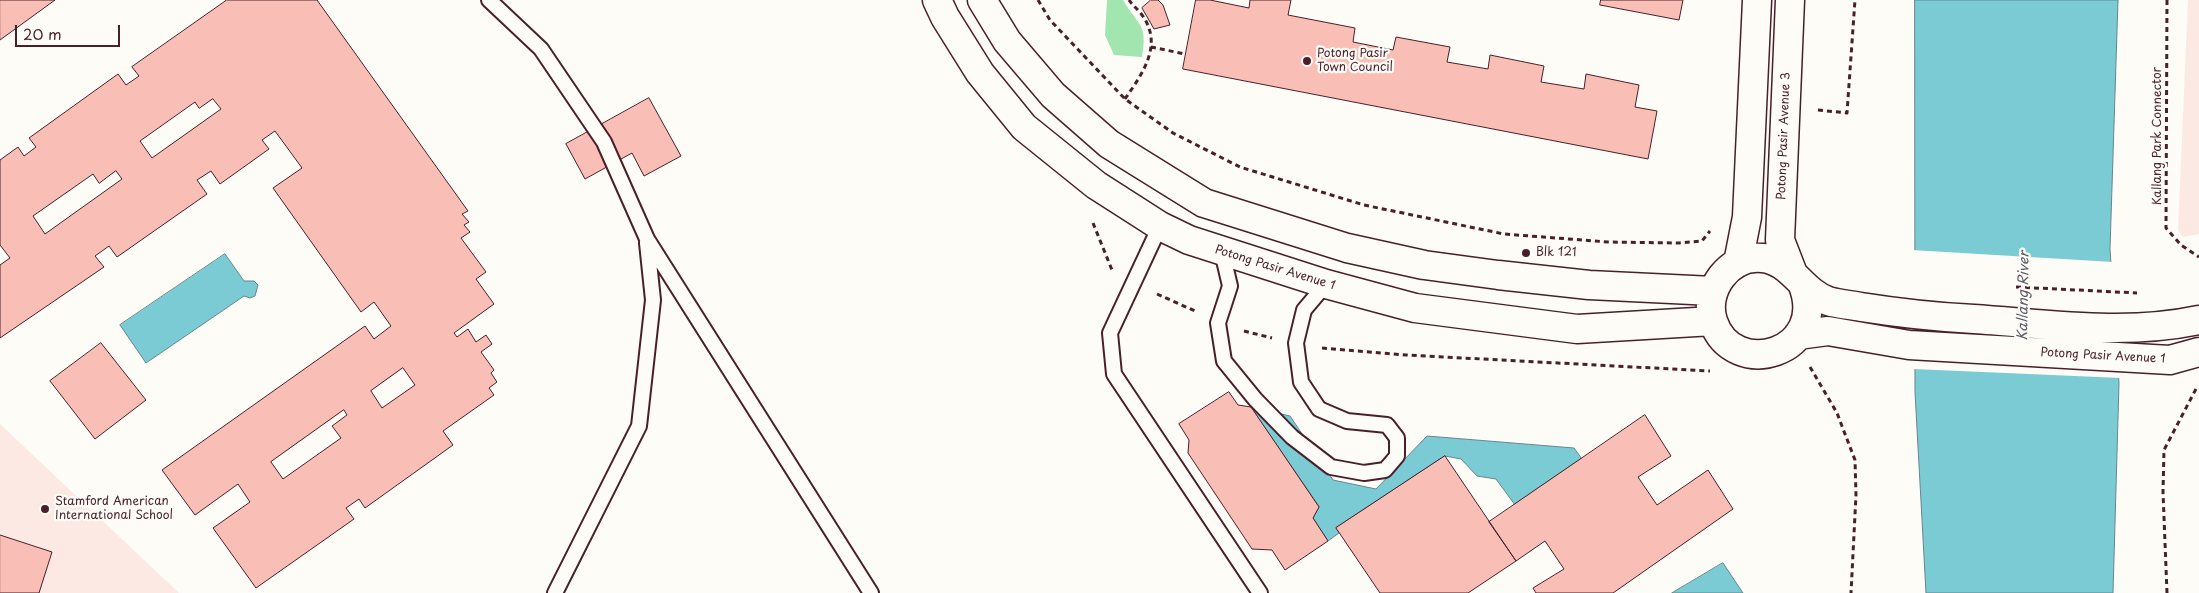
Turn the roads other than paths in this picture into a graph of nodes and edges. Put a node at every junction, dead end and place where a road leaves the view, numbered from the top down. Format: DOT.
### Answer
graph roads {
  1 [pos="489,0"];
  2 [pos="937,0"];
  3 [pos="982,0"];
  4 [pos="1757,0"];
  5 [pos="1790,0"];
  6 [pos="1160,226"];
  7 [pos="647,239"];
  8 [pos="1222,252"];
  9 [pos="1738,263"];
  10 [pos="1797,277"];
  11 [pos="1326,284"];
  12 [pos="1713,291"];
  13 [pos="2199,320"];
  14 [pos="1713,321"];
  15 [pos="1798,335"];
  16 [pos="2199,352"];
  17 [pos="555,593"];
  18 [pos="871,593"];
  19 [pos="1260,593"];
  1 -- 7 [label="lane"];
  2 -- 6 [label="street, Potong Pasir Avenue 1"];
  3 -- 12 [label="street"];
  4 -- 9 [label="street"];
  5 -- 10 [label="street, Potong Pasir Avenue 3"];
  6 -- 8 [label="street, Potong Pasir Avenue 1"];
  6 -- 19 [label="lane"];
  7 -- 17 [label="lane"];
  7 -- 18 [label="lane"];
  8 -- 11 [label="street, Potong Pasir Avenue 1"];
  8 -- 11 [label="lane"];
  9 -- 10 [label="street"];
  9 -- 12 [label="street"];
  10 -- 13 [label="street"];
  10 -- 15 [label="street, Potong Pasir Avenue 1"];
  11 -- 14 [label="street, Potong Pasir Avenue 1"];
  12 -- 14 [label="street"];
  14 -- 15 [label="street, Potong Pasir Avenue 1"];
  15 -- 16 [label="street, Potong Pasir Avenue 1"];
}
